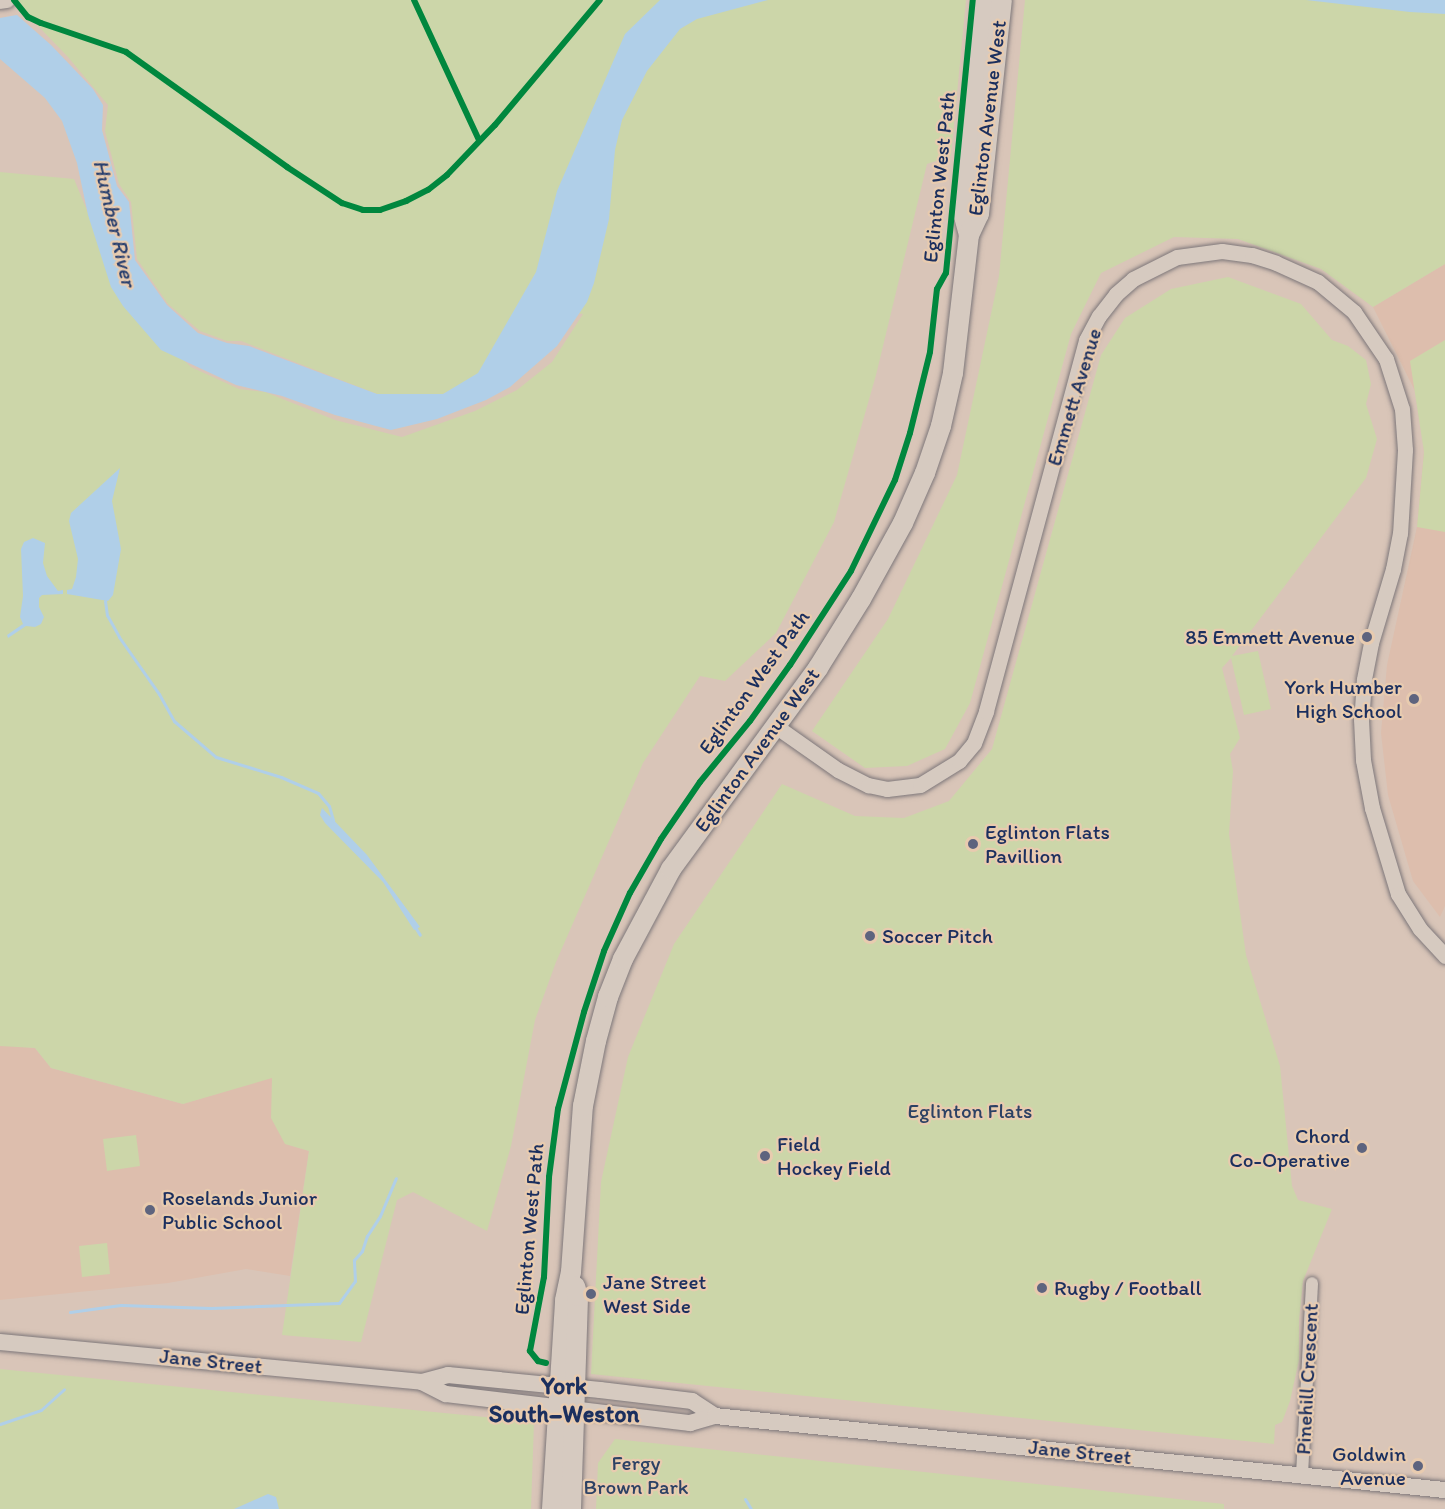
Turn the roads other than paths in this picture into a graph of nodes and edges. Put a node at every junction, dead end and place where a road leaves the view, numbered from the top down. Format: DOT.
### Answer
graph roads {
  1 [pos="6,0"];
  2 [pos="984,0"];
  3 [pos="1002,0"];
  4 [pos="0,1"];
  5 [pos="972,214"];
  6 [pos="774,725"];
  7 [pos="1445,956"];
  8 [pos="1312,1283"];
  9 [pos="0,1342"];
  10 [pos="422,1382"];
  11 [pos="568,1387"];
  12 [pos="566,1408"];
  13 [pos="715,1416"];
  14 [pos="1302,1475"];
  15 [pos="1445,1490"];
  16 [pos="552,1509"];
  17 [pos="571,1509"];
  1 -- 4 [label="main road"];
  2 -- 5 [label="main road, Eglinton Avenue West"];
  3 -- 5 [label="main road, Eglinton Avenue West"];
  5 -- 6 [label="main road, Eglinton Avenue West"];
  6 -- 7 [label="street, Emmett Avenue"];
  6 -- 11 [label="main road, Eglinton Avenue West"];
  8 -- 14 [label="street, Pinehill Crescent"];
  9 -- 10 [label="main road, Jane Street"];
  10 -- 11 [label="main road, Jane Street"];
  10 -- 12 [label="main road, Jane Street"];
  11 -- 12 [label="main road, Eglinton Avenue West"];
  11 -- 13 [label="main road, Jane Street"];
  12 -- 13 [label="main road, Jane Street"];
  12 -- 16 [label="main road, Eglinton Avenue West"];
  12 -- 17 [label="main road, Eglinton Avenue West"];
  13 -- 14 [label="main road, Jane Street"];
  14 -- 15 [label="main road, Jane Street"];
}
